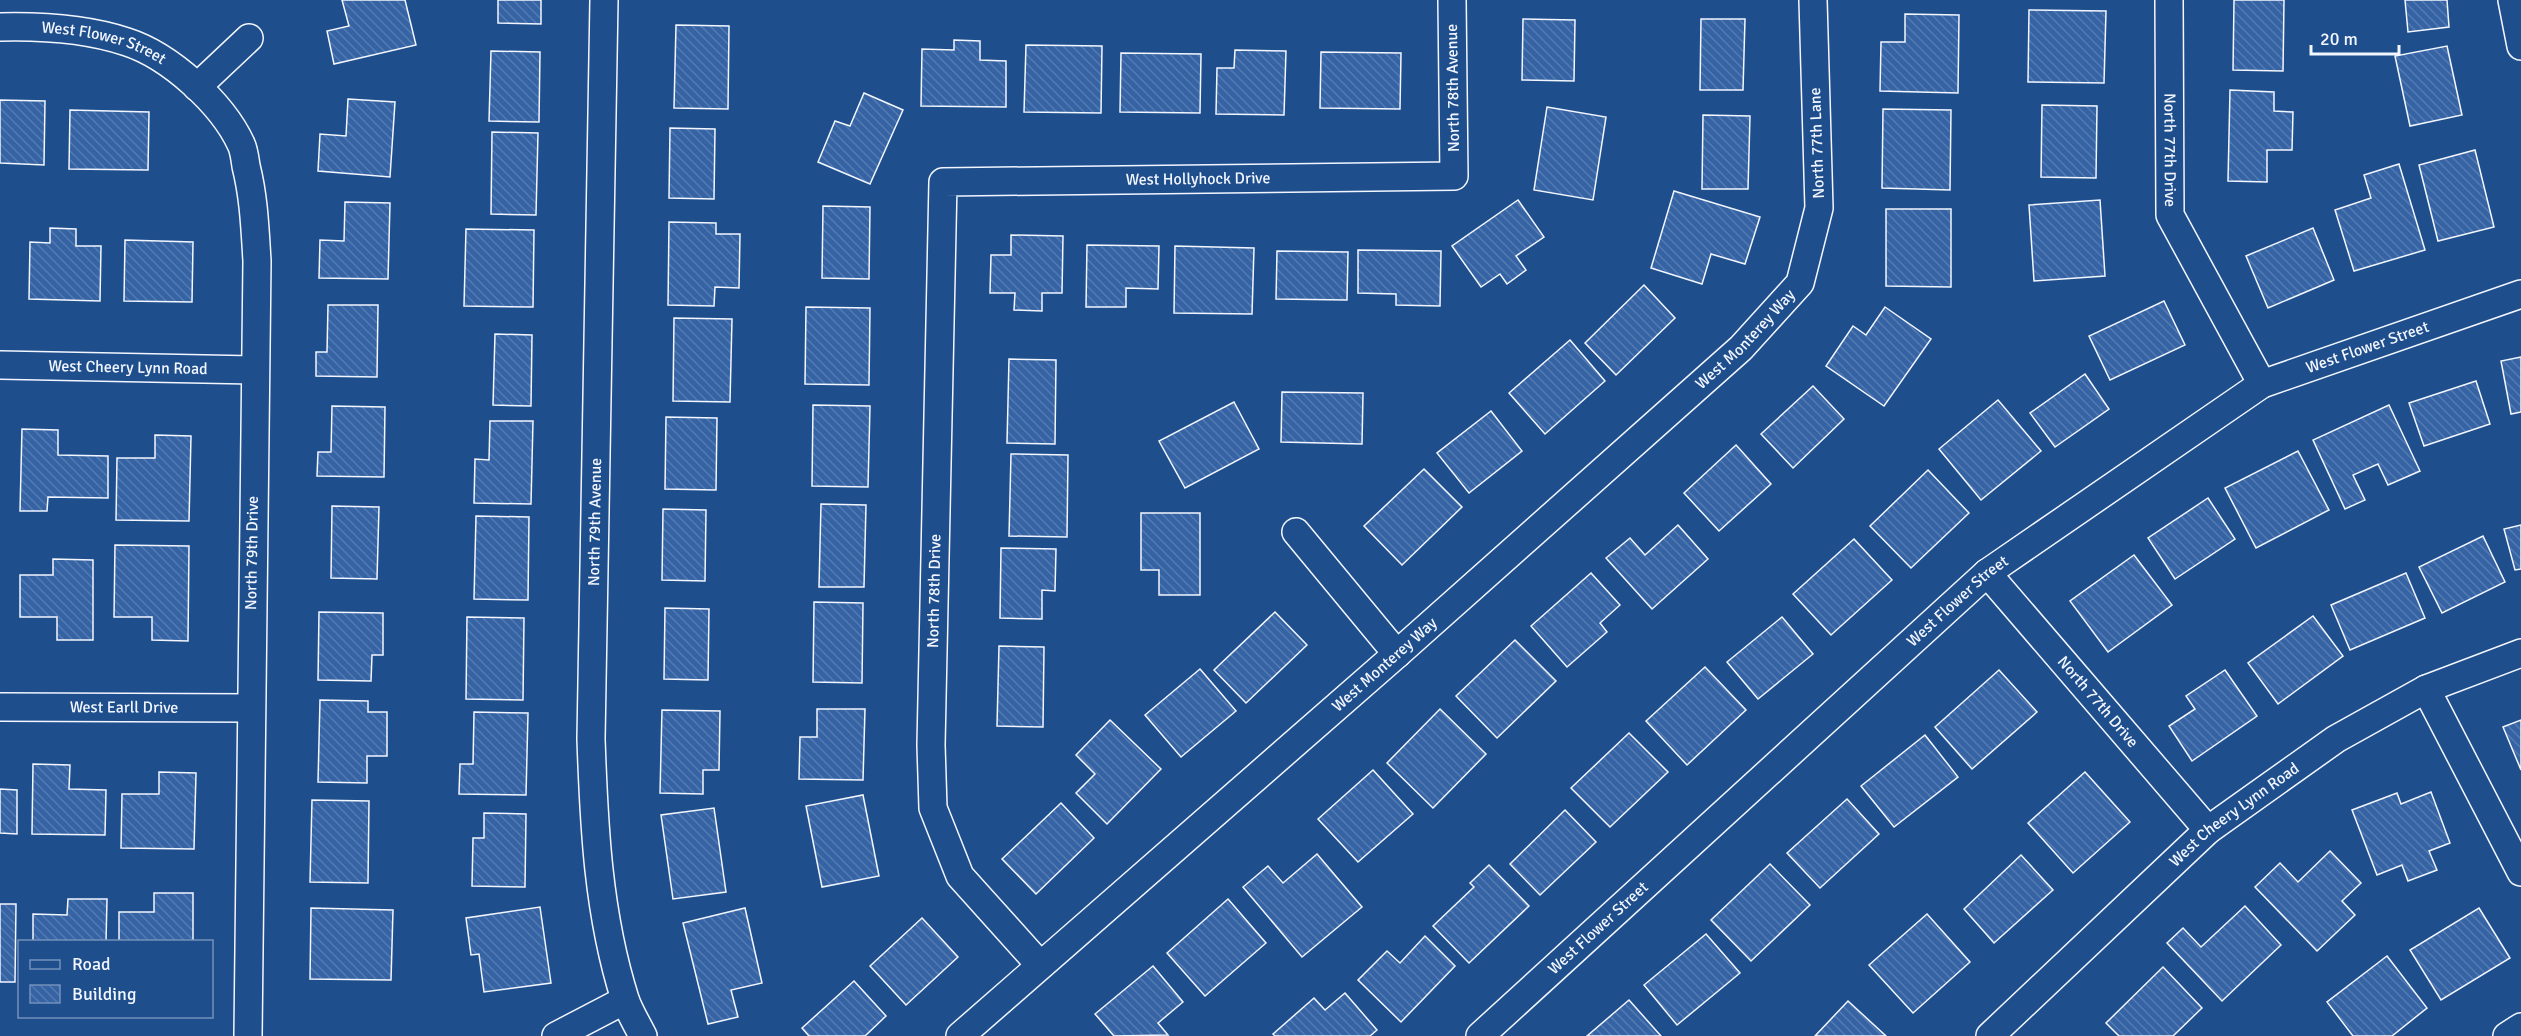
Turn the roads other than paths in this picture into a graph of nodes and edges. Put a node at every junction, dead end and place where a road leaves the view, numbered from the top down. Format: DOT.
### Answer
graph roads {
  1 [pos="604,0"];
  2 [pos="1452,0"];
  3 [pos="1813,0"];
  4 [pos="2169,0"];
  5 [pos="2512,0"];
  6 [pos="0,27"];
  7 [pos="249,38"];
  8 [pos="2521,46"];
  9 [pos="197,87"];
  10 [pos="1454,176"];
  11 [pos="943,182"];
  12 [pos="1800,284"];
  13 [pos="2521,294"];
  14 [pos="0,365"];
  15 [pos="254,370"];
  16 [pos="2262,384"];
  17 [pos="1296,532"];
  18 [pos="1987,573"];
  19 [pos="2521,653"];
  20 [pos="1397,654"];
  21 [pos="2426,689"];
  22 [pos="0,707"];
  23 [pos="250,708"];
  24 [pos="2208,830"];
  25 [pos="2521,872"];
  26 [pos="1041,965"];
  27 [pos="626,1000"];
  28 [pos="2521,1027"];
  29 [pos="248,1036"];
  30 [pos="556,1036"];
  31 [pos="643,1036"];
  32 [pos="960,1036"];
  33 [pos="1480,1036"];
  34 [pos="1990,1036"];
  35 [pos="2507,1036"];
  1 -- 27 [label="street, North 79th Avenue"];
  2 -- 10 [label="street, North 78th Avenue"];
  3 -- 12 [label="street, North 77th Lane"];
  4 -- 16 [label="street, North 77th Drive"];
  5 -- 8 [label="street"];
  6 -- 9 [label="street, West Flower Street"];
  7 -- 9 [label="street"];
  9 -- 15 [label="street, North 79th Drive"];
  10 -- 11 [label="street, West Hollyhock Drive"];
  11 -- 26 [label="street, North 78th Drive"];
  12 -- 20 [label="street, West Monterey Way"];
  13 -- 16 [label="street, West Flower Street"];
  14 -- 15 [label="street, West Cheery Lynn Road"];
  15 -- 23 [label="street, North 79th Drive"];
  16 -- 18 [label="street, West Flower Street"];
  17 -- 20 [label="street"];
  18 -- 24 [label="street, North 77th Drive"];
  18 -- 33 [label="street, West Flower Street"];
  19 -- 21 [label="street, West Cheery Lynn Road"];
  20 -- 26 [label="street, West Monterey Way"];
  21 -- 24 [label="street, West Cheery Lynn Road"];
  21 -- 25 [label="street"];
  22 -- 23 [label="street, West Earll Drive"];
  23 -- 29 [label="street, North 79th Drive"];
  24 -- 34 [label="street, West Cheery Lynn Road"];
  26 -- 32 [label="street, West Monterey Way"];
  27 -- 30 [label="street"];
  27 -- 31 [label="street, North 79th Avenue"];
  28 -- 35 [label="street"];
}
